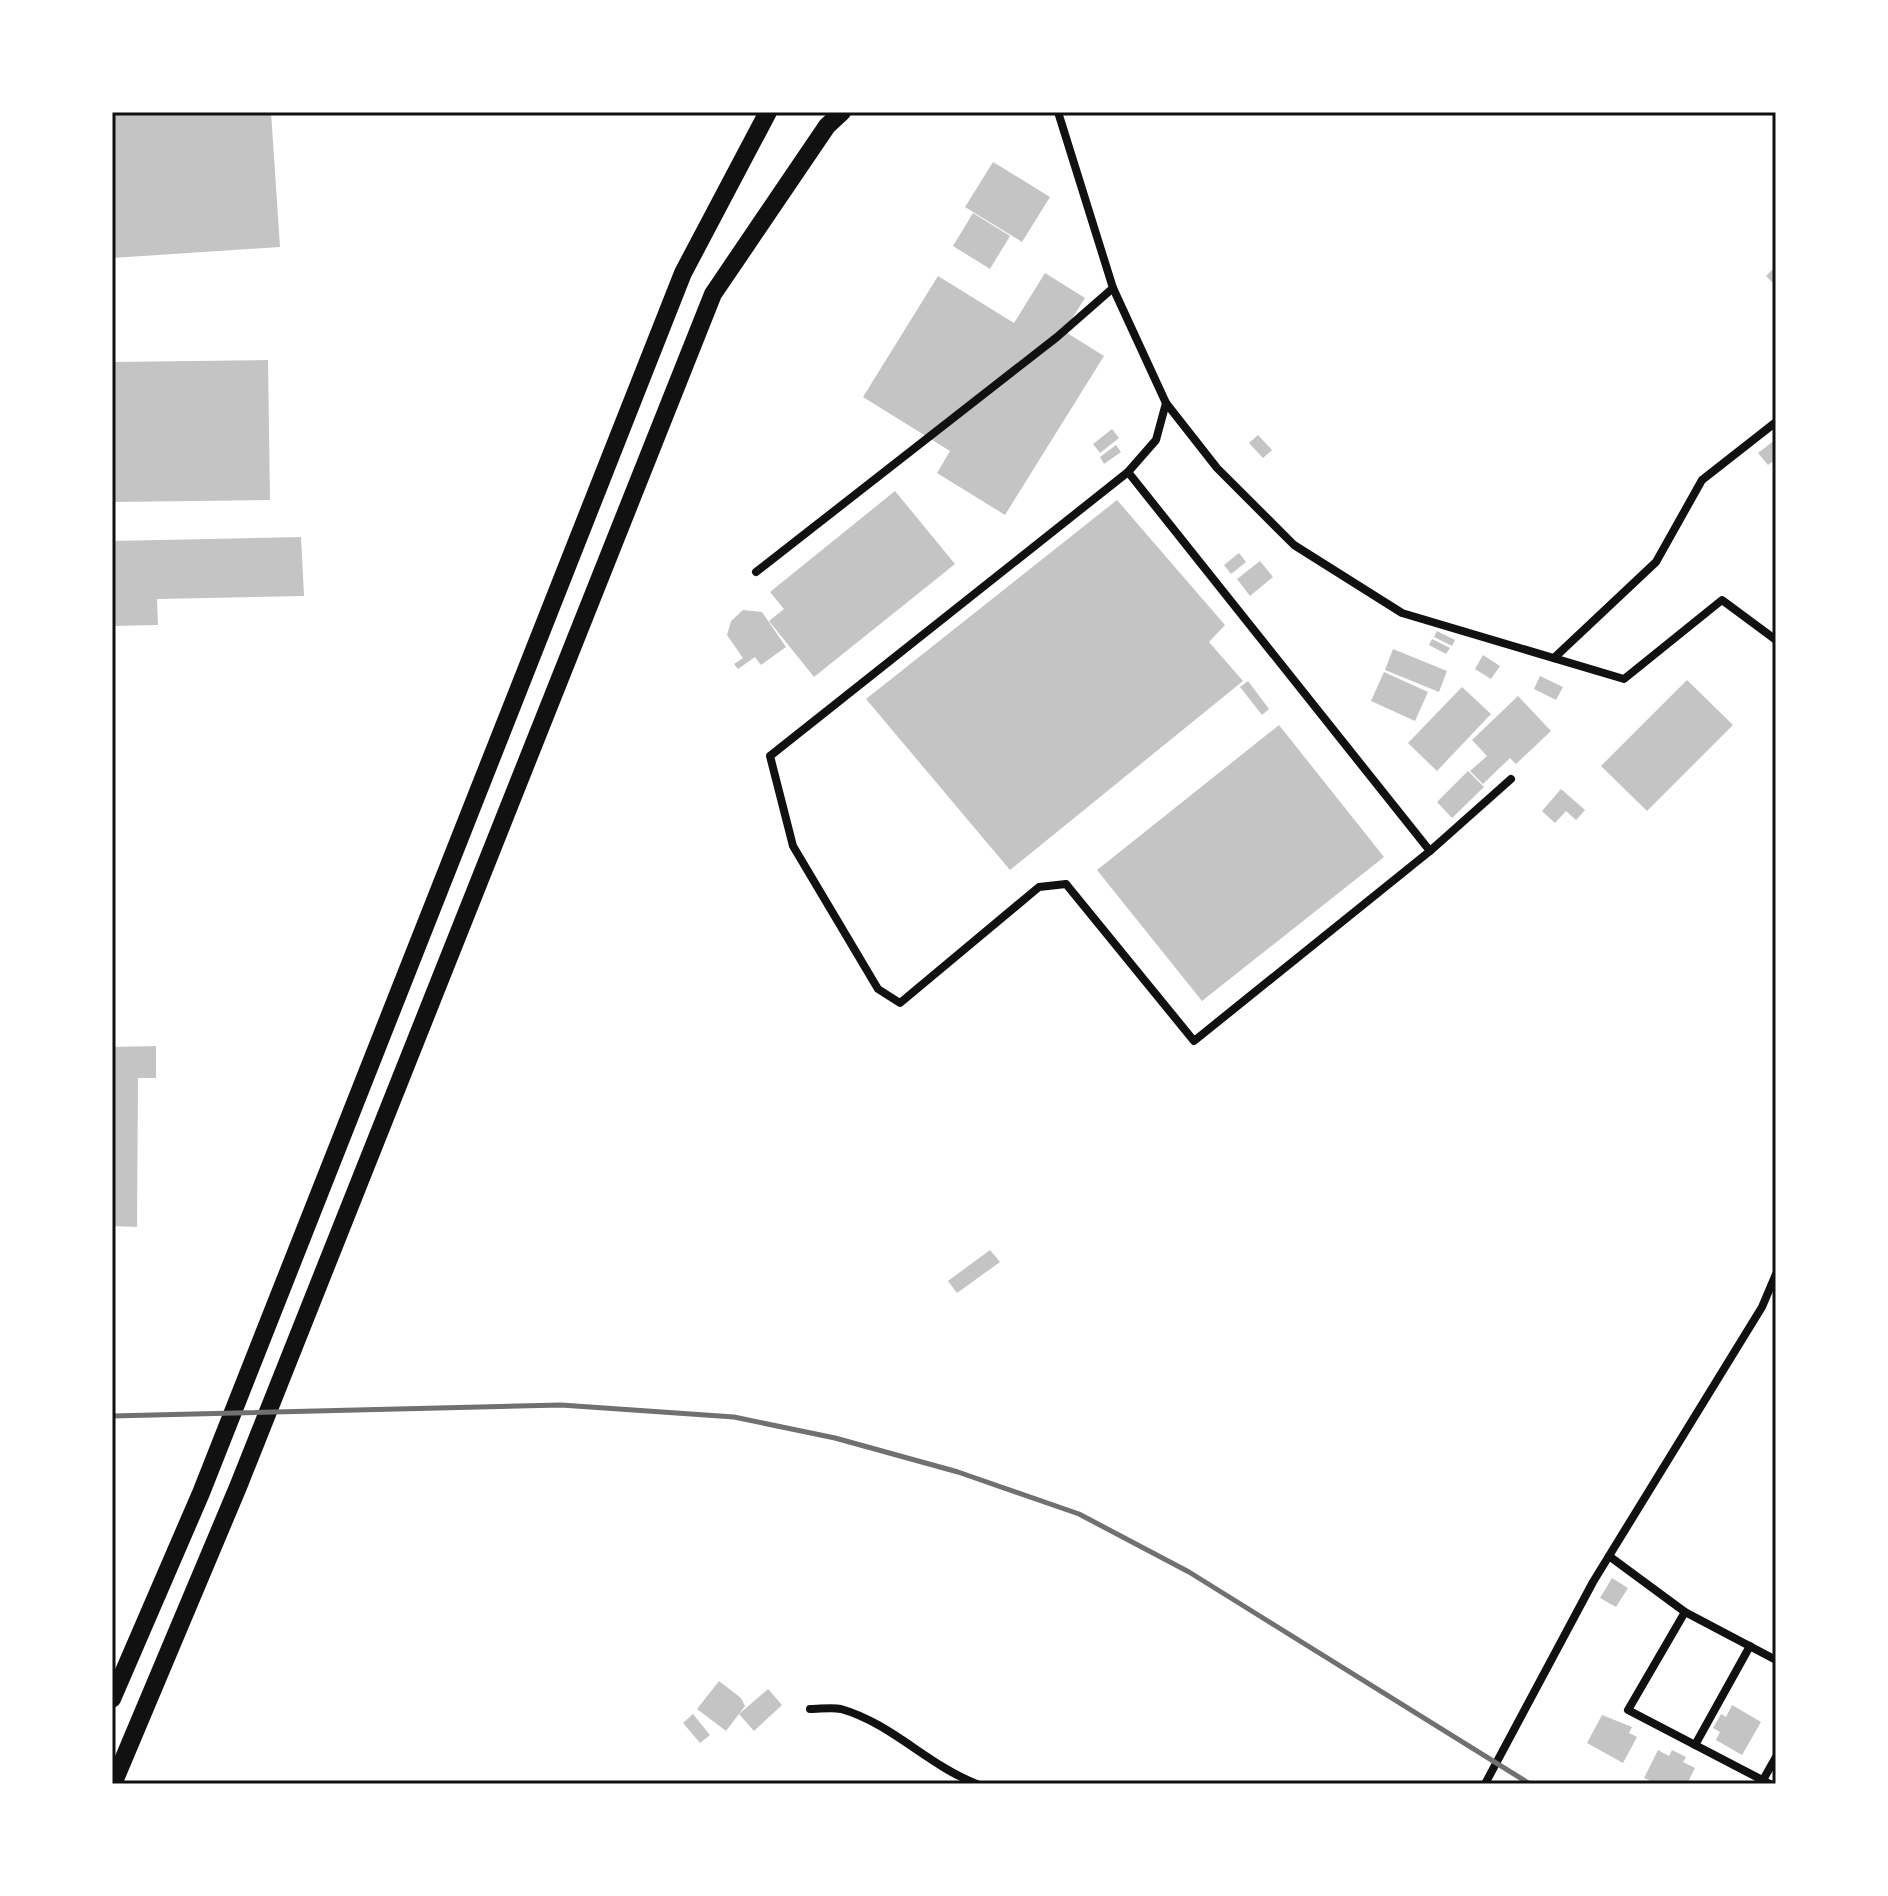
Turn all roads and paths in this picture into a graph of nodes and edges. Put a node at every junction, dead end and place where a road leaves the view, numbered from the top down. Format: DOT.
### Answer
graph roads {
  1 [pos="768,112"];
  2 [pos="842,112"];
  3 [pos="1058,112"];
  4 [pos="1113,288"];
  5 [pos="1166,403"];
  6 [pos="1776,422"];
  7 [pos="1128,472"];
  8 [pos="756,572"];
  9 [pos="1776,640"];
  10 [pos="1554,658"];
  11 [pos="1511,779"];
  12 [pos="1430,851"];
  13 [pos="1776,1274"];
  14 [pos="1609,1556"];
  15 [pos="1685,1612"];
  16 [pos="1750,1646"];
  17 [pos="1776,1660"];
  18 [pos="112,1699"];
  19 [pos="810,1709"];
  20 [pos="1695,1745"];
  21 [pos="1776,1757"];
  22 [pos="1767,1782"];
  23 [pos="1486,1783"];
  24 [pos="113,1784"];
  25 [pos="977,1784"];
  1 -- 18 [label="highway"];
  2 -- 24 [label="highway"];
  3 -- 4 [label="street"];
  4 -- 5 [label="street"];
  4 -- 8 [label="street"];
  5 -- 7 [label="street"];
  5 -- 10 [label="street"];
  6 -- 10 [label="street"];
  7 -- 12 [label="street"];
  7 -- 12 [label="street"];
  9 -- 10 [label="street"];
  11 -- 12 [label="street"];
  13 -- 14 [label="street"];
  14 -- 15 [label="street"];
  14 -- 23 [label="street"];
  15 -- 16 [label="street"];
  15 -- 20 [label="street"];
  16 -- 17 [label="street"];
  16 -- 20 [label="street"];
  19 -- 25 [label="street"];
  20 -- 22 [label="street"];
  21 -- 22 [label="street"];
}
